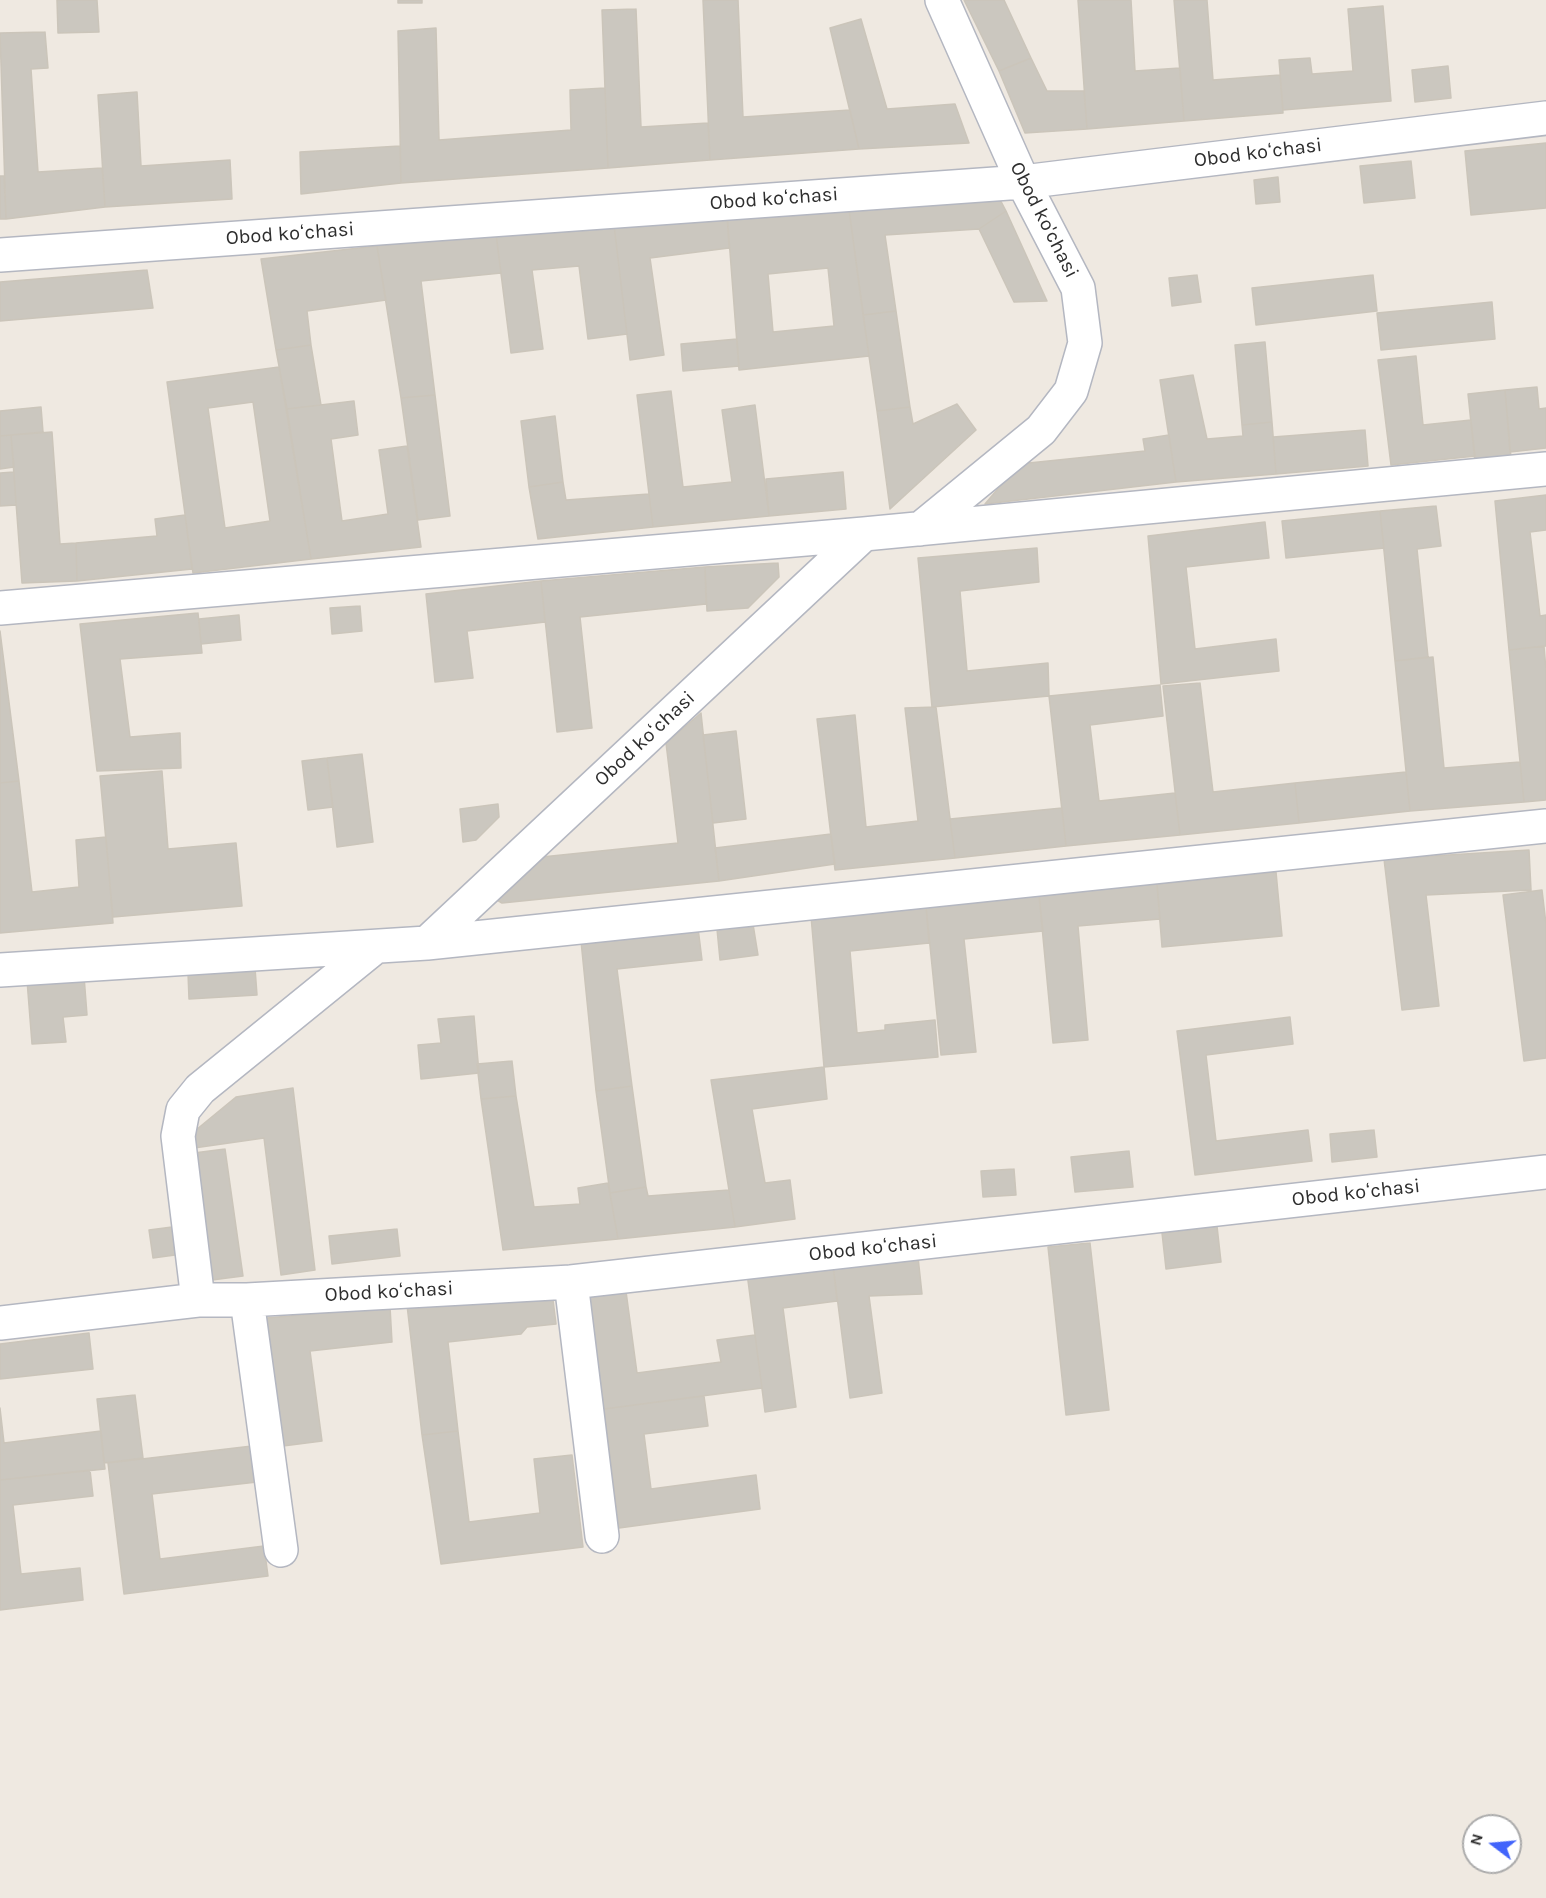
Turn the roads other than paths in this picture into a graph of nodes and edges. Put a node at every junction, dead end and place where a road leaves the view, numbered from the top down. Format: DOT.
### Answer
graph roads {
  1 [pos="942,0"];
  2 [pos="1546,118"];
  3 [pos="1023,182"];
  4 [pos="0,255"];
  5 [pos="1546,469"];
  6 [pos="920,529"];
  7 [pos="864,534"];
  8 [pos="0,608"];
  9 [pos="1546,826"];
  10 [pos="427,943"];
  11 [pos="375,947"];
  12 [pos="0,970"];
  13 [pos="1546,1172"];
  14 [pos="571,1282"];
  15 [pos="198,1300"];
  16 [pos="247,1300"];
  17 [pos="0,1323"];
  18 [pos="602,1536"];
  19 [pos="281,1550"];
  1 -- 3 [label="street, Obod ko'chasi"];
  2 -- 3 [label="street, Obod koʻchasi"];
  3 -- 4 [label="street, Obod koʻchasi"];
  3 -- 6 [label="street, Obod ko'chasi"];
  5 -- 6 [label="street"];
  6 -- 7 [label="street"];
  7 -- 8 [label="street"];
  7 -- 10 [label="street, Obod koʻchasi"];
  9 -- 10 [label="street"];
  10 -- 11 [label="street"];
  11 -- 12 [label="street"];
  11 -- 15 [label="street"];
  13 -- 14 [label="street, Obod koʻchasi"];
  14 -- 16 [label="street, Obod koʻchasi"];
  14 -- 18 [label="street"];
  15 -- 16 [label="street, Obod koʻchasi"];
  15 -- 17 [label="street, Obod koʻchasi"];
  16 -- 19 [label="street"];
}
